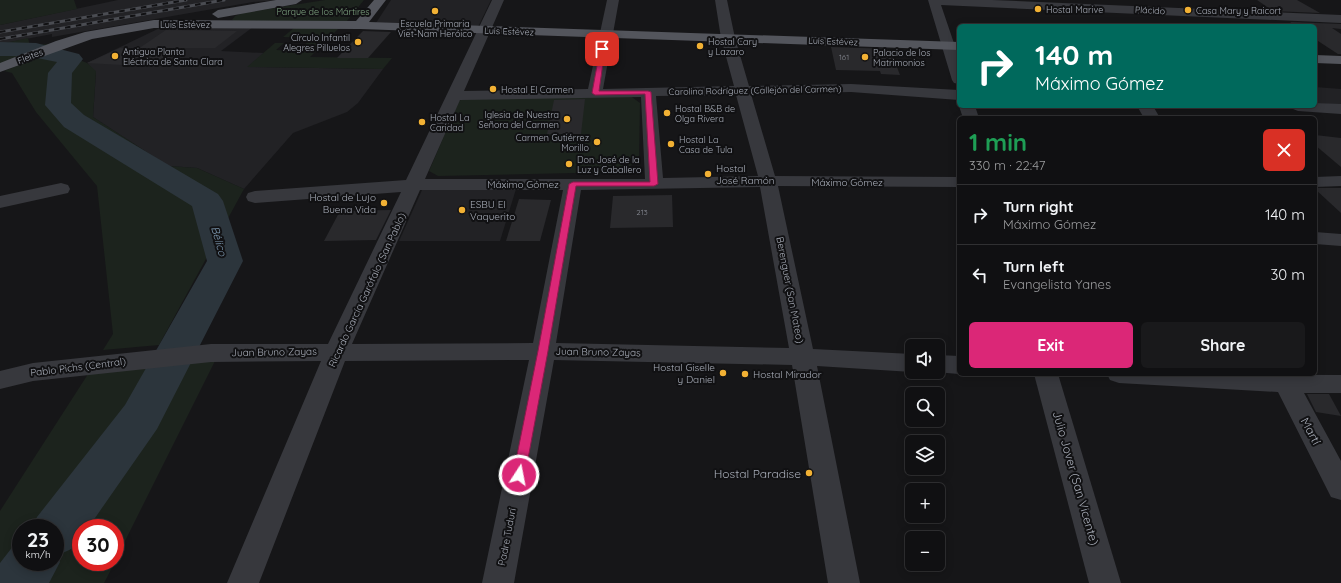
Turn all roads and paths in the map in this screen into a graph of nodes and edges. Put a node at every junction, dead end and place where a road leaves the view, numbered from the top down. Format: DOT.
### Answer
graph roads {
  1 [pos="296,0"];
  2 [pos="380,0"];
  3 [pos="498,0"];
  4 [pos="613,0"];
  5 [pos="722,0"];
  6 [pos="934,0"];
  7 [pos="1081,3"];
  8 [pos="232,12"];
  9 [pos="1341,19"];
  10 [pos="1093,20"];
  11 [pos="154,24"];
  12 [pos="223,24"];
  13 [pos="360,25"];
  14 [pos="485,30"];
  15 [pos="605,34"];
  16 [pos="728,38"];
  17 [pos="60,44"];
  18 [pos="953,45"];
  19 [pos="1317,59"];
  20 [pos="1341,60"];
  21 [pos="0,68"];
  22 [pos="957,68"];
  23 [pos="743,90"];
  24 [pos="648,92"];
  25 [pos="595,93"];
  26 [pos="957,95"];
  27 [pos="455,96"];
  28 [pos="1317,107"];
  29 [pos="1341,109"];
  30 [pos="768,181"];
  31 [pos="1341,181"];
  32 [pos="957,182"];
  33 [pos="1317,182"];
  34 [pos="573,184"];
  35 [pos="654,184"];
  36 [pos="415,185"];
  37 [pos="61,189"];
  38 [pos="255,197"];
  39 [pos="0,202"];
  40 [pos="1317,238"];
  41 [pos="1341,240"];
  42 [pos="337,351"];
  43 [pos="543,351"];
  44 [pos="803,357"];
  45 [pos="133,360"];
  46 [pos="905,363"];
  47 [pos="945,364"];
  48 [pos="957,365"];
  49 [pos="1047,376"];
  50 [pos="1185,376"];
  51 [pos="1283,379"];
  52 [pos="0,380"];
  53 [pos="1341,384"];
  54 [pos="1341,488"];
  55 [pos="243,583"];
  56 [pos="498,583"];
  57 [pos="844,583"];
  58 [pos="1105,583"];
  1 -- 8 [label="main road"];
  2 -- 13 [label="main road"];
  3 -- 14 [label="street, Ricardo García Garófalo (San Pablo)"];
  4 -- 15 [label="street"];
  5 -- 16 [label="street, Berenguer (San Mateo)"];
  6 -- 7 [label="street, Plácido"];
  6 -- 18 [label="street"];
  7 -- 9 [label="street, Plácido"];
  7 -- 10 [label="street"];
  8 -- 11 [label="main road"];
  8 -- 12 [label="main road"];
  11 -- 12 [label="main road, Luis Estévez"];
  11 -- 17 [label="main road, Luis Estévez"];
  12 -- 13 [label="main road, Luis Estévez"];
  13 -- 14 [label="main road, Luis Estévez"];
  14 -- 15 [label="main road, Luis Estévez"];
  14 -- 27 [label="street, Ricardo García Garófalo (San Pablo)"];
  15 -- 16 [label="main road, Luis Estévez"];
  15 -- 25 [label="street"];
  16 -- 18 [label="main road, Luis Estévez"];
  16 -- 23 [label="street, Berenguer (San Mateo)"];
  17 -- 21 [label="main road, Fleites"];
  18 -- 22 [label="street"];
  19 -- 20 [label="main road"];
  23 -- 24 [label="street, Carolina Rodríguez (Callejón del Carmen)"];
  23 -- 26 [label="street, Carolina Rodríguez (Callejón del Carmen)"];
  23 -- 30 [label="street, Berenguer (San Mateo)"];
  24 -- 25 [label="street, Carolina Rodríguez (Callejón del Carmen)"];
  24 -- 35 [label="street"];
  25 -- 27 [label="street, Carolina Rodríguez (Callejón del Carmen)"];
  27 -- 36 [label="street, Ricardo García Garófalo (San Pablo)"];
  28 -- 29 [label="street"];
  30 -- 32 [label="street, Máximo Gómez"];
  30 -- 35 [label="street, Máximo Gómez"];
  30 -- 44 [label="street, Berenguer (San Mateo)"];
  31 -- 33 [label="street"];
  34 -- 35 [label="street, Máximo Gómez"];
  34 -- 36 [label="street, Máximo Gómez"];
  34 -- 43 [label="street, Padre Tudurí"];
  36 -- 38 [label="street, Máximo Gómez"];
  36 -- 42 [label="street, Ricardo García Garófalo (San Pablo)"];
  37 -- 39 [label="street"];
  40 -- 41 [label="street"];
  42 -- 43 [label="street, Juan Bruno Zayas"];
  42 -- 45 [label="street, Juan Bruno Zayas"];
  42 -- 55 [label="street, Ricardo García Garófalo (San Pablo)"];
  43 -- 44 [label="street, Juan Bruno Zayas"];
  43 -- 56 [label="street, Padre Tudurí"];
  44 -- 46 [label="street, Juan Bruno Zayas"];
  44 -- 57 [label="street, Berenguer (San Mateo)"];
  45 -- 52 [label="street, Pablo Pichs (Central)"];
  47 -- 48 [label="street"];
  49 -- 58 [label="street, Julio Jover (San Vicente)"];
  50 -- 51 [label="street"];
  51 -- 53 [label="street"];
  51 -- 54 [label="street, Martí"];
}
